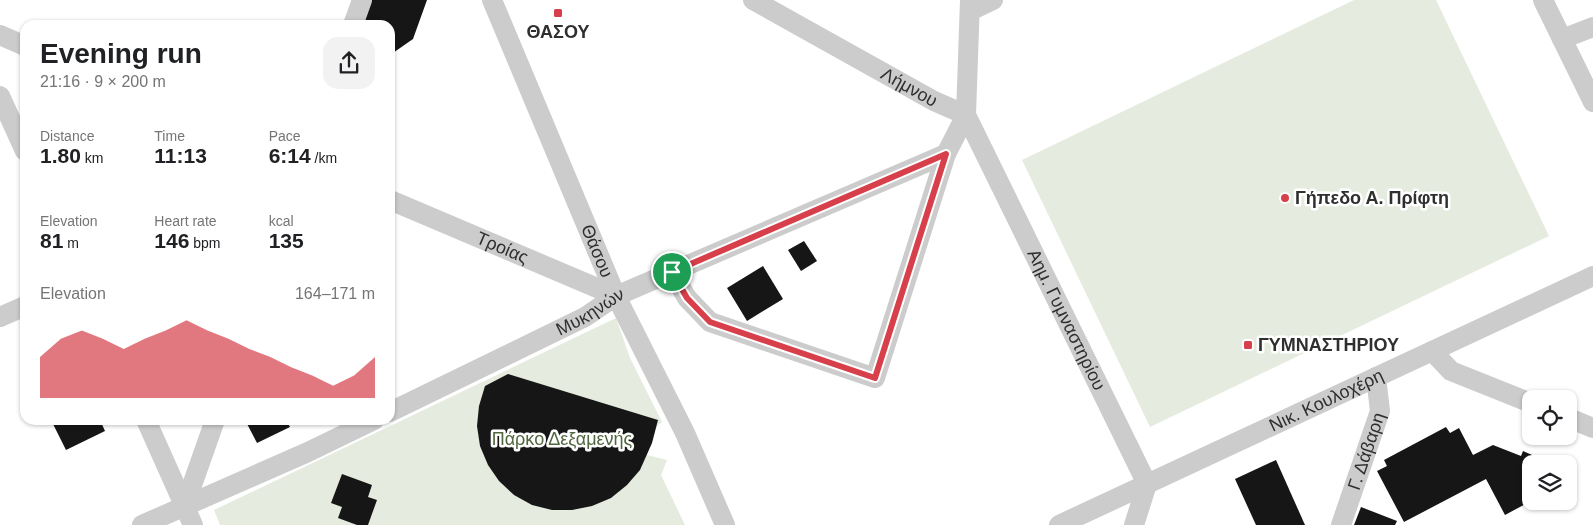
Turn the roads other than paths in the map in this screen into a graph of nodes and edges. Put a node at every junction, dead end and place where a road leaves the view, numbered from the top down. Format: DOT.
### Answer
graph roads {
  1 [pos="362,0"];
  2 [pos="492,0"];
  3 [pos="753,0"];
  4 [pos="993,0"];
  5 [pos="1543,0"];
  6 [pos="970,5"];
  7 [pos="355,20"];
  8 [pos="1593,27"];
  9 [pos="0,35"];
  10 [pos="1562,39"];
  11 [pos="20,44"];
  12 [pos="0,96"];
  13 [pos="1593,102"];
  14 [pos="966,115"];
  15 [pos="20,140"];
  16 [pos="946,154"];
  17 [pos="395,202"];
  18 [pos="672,272"];
  19 [pos="1593,276"];
  20 [pos="616,296"];
  21 [pos="20,308"];
  22 [pos="0,317"];
  23 [pos="1432,351"];
  24 [pos="1376,377"];
  25 [pos="1522,399"];
  26 [pos="395,410"];
  27 [pos="1577,421"];
  28 [pos="148,425"];
  29 [pos="214,425"];
  30 [pos="364,425"];
  31 [pos="1593,428"];
  32 [pos="1147,484"];
  33 [pos="188,516"];
  34 [pos="142,525"];
  35 [pos="725,525"];
  36 [pos="1059,525"];
  37 [pos="1134,525"];
  38 [pos="1340,525"];
  1 -- 7 [label="street"];
  2 -- 20 [label="street, Θάσου"];
  3 -- 14 [label="street, Λήμνου"];
  4 -- 6 [label="street"];
  5 -- 10 [label="street"];
  6 -- 14 [label="street, Λήμνου"];
  8 -- 10 [label="street"];
  9 -- 11 [label="street"];
  10 -- 13 [label="street"];
  12 -- 15 [label="street"];
  14 -- 16 [label="street"];
  14 -- 32 [label="street, Αημ. Γυμναστηρίου"];
  16 -- 18 [label="street, Μυκηνών"];
  16 -- 18 [label="street"];
  17 -- 20 [label="street, Τροίας"];
  18 -- 20 [label="street, Μυκηνών"];
  19 -- 23 [label="street, Νικ. Κουλοχέρη"];
  20 -- 26 [label="street, Μυκηνών"];
  20 -- 35 [label="street, Θάσου"];
  21 -- 22 [label="street"];
  23 -- 24 [label="street, Νικ. Κουλοχέρη"];
  23 -- 25 [label="street"];
  24 -- 32 [label="street, Νικ. Κουλοχέρη"];
  24 -- 38 [label="street, Γ. Δάβαρη"];
  27 -- 31 [label="street"];
  28 -- 33 [label="street"];
  29 -- 33 [label="street"];
  30 -- 33 [label="street"];
  32 -- 36 [label="street, Νικ. Κουλοχέρη"];
  32 -- 37 [label="street"];
  33 -- 34 [label="street"];
}
